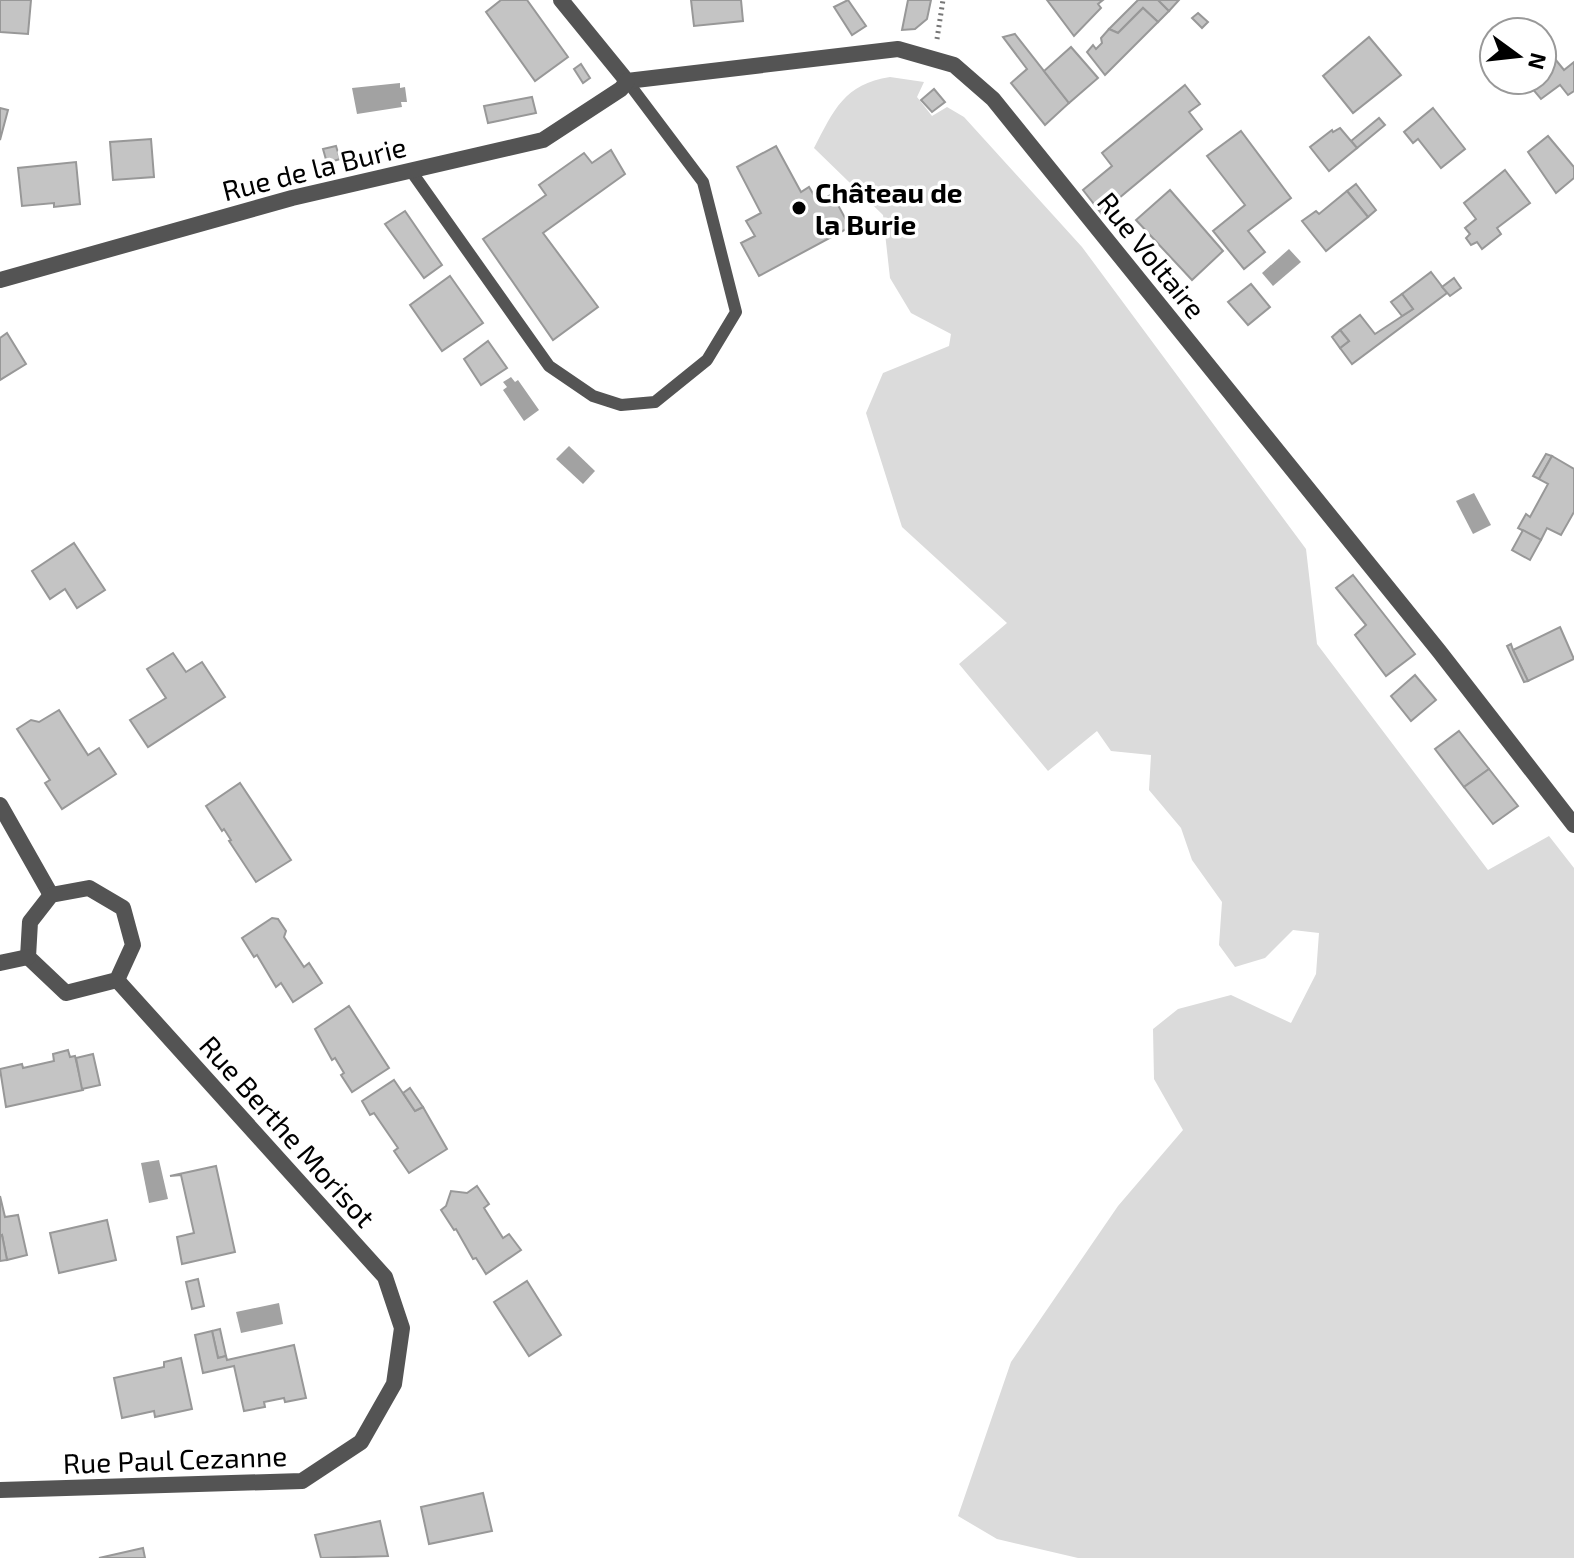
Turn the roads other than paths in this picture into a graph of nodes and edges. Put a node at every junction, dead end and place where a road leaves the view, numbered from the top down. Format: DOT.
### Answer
graph roads {
  1 [pos="561,0"];
  2 [pos="627,81"];
  3 [pos="411,171"];
  4 [pos="0,280"];
  5 [pos="0,805"];
  6 [pos="1574,825"];
  7 [pos="51,895"];
  8 [pos="28,957"];
  9 [pos="0,963"];
  10 [pos="117,980"];
  11 [pos="402,1328"];
  12 [pos="0,1490"];
  1 -- 2 [label="street"];
  2 -- 3 [label="street, Rue de la Burie"];
  2 -- 3 [label="lane"];
  2 -- 6 [label="street, Rue Voltaire"];
  3 -- 4 [label="street, Rue de la Burie"];
  5 -- 7 [label="street"];
  7 -- 8 [label="street"];
  7 -- 10 [label="street"];
  8 -- 9 [label="street"];
  8 -- 10 [label="street"];
  10 -- 11 [label="street, Rue Berthe Morisot"];
  11 -- 12 [label="street, Rue Paul Cezanne"];
}
